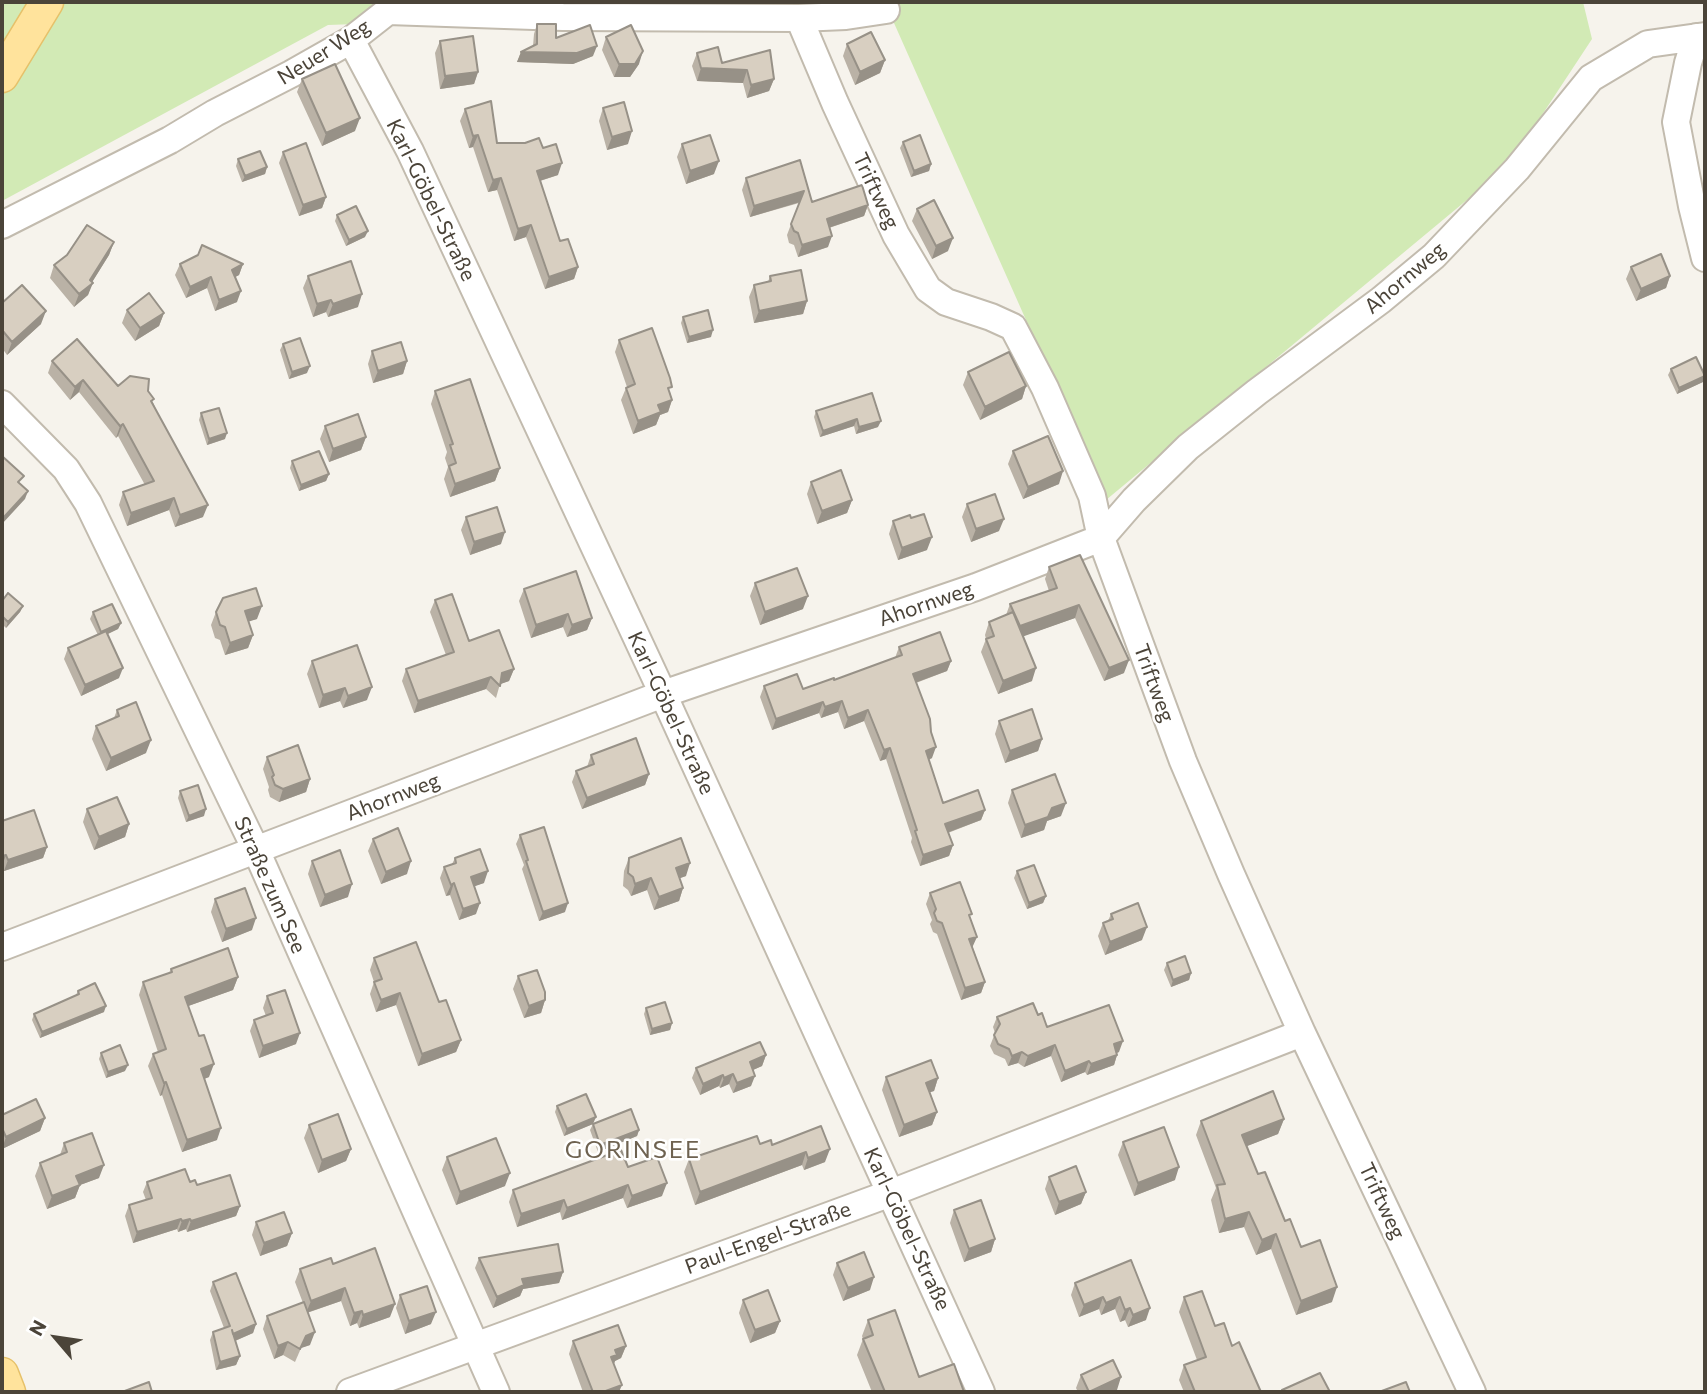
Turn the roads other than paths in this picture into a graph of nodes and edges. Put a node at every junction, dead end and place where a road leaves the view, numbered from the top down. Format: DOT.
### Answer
graph roads {
  1 [pos="47,2"];
  2 [pos="886,10"];
  3 [pos="799,18"];
  4 [pos="1701,36"];
  5 [pos="351,40"];
  6 [pos="2,76"];
  7 [pos="2,225"];
  8 [pos="1705,258"];
  9 [pos="2,404"];
  10 [pos="1101,538"];
  11 [pos="663,694"];
  12 [pos="256,850"];
  13 [pos="2,947"];
  14 [pos="1302,1033"];
  15 [pos="891,1193"];
  16 [pos="475,1346"];
  17 [pos="2,1374"];
  18 [pos="9,1392"];
  19 [pos="350,1392"];
  20 [pos="496,1392"];
  21 [pos="981,1392"];
  22 [pos="1472,1392"];
  1 -- 6 [label="main road"];
  2 -- 3 [label="street, Neuer Weg"];
  3 -- 5 [label="street, Neuer Weg"];
  3 -- 10 [label="street, Triftweg"];
  4 -- 8 [label="street"];
  4 -- 10 [label="street, Ahornweg"];
  5 -- 7 [label="street, Neuer Weg"];
  5 -- 11 [label="street, Karl-Göbel-Straße"];
  9 -- 12 [label="street, Straße zum See"];
  10 -- 11 [label="street, Ahornweg"];
  10 -- 14 [label="street, Triftweg"];
  11 -- 12 [label="street, Ahornweg"];
  11 -- 15 [label="street, Karl-Göbel-Straße"];
  12 -- 13 [label="street, Ahornweg"];
  12 -- 16 [label="street, Straße zum See"];
  14 -- 15 [label="street, Paul-Engel-Straße"];
  14 -- 22 [label="street, Triftweg"];
  15 -- 16 [label="street, Paul-Engel-Straße"];
  15 -- 21 [label="street, Karl-Göbel-Straße"];
  16 -- 19 [label="street, Paul-Engel-Straße"];
  16 -- 20 [label="street, Straße zum See"];
  17 -- 18 [label="main road"];
}
